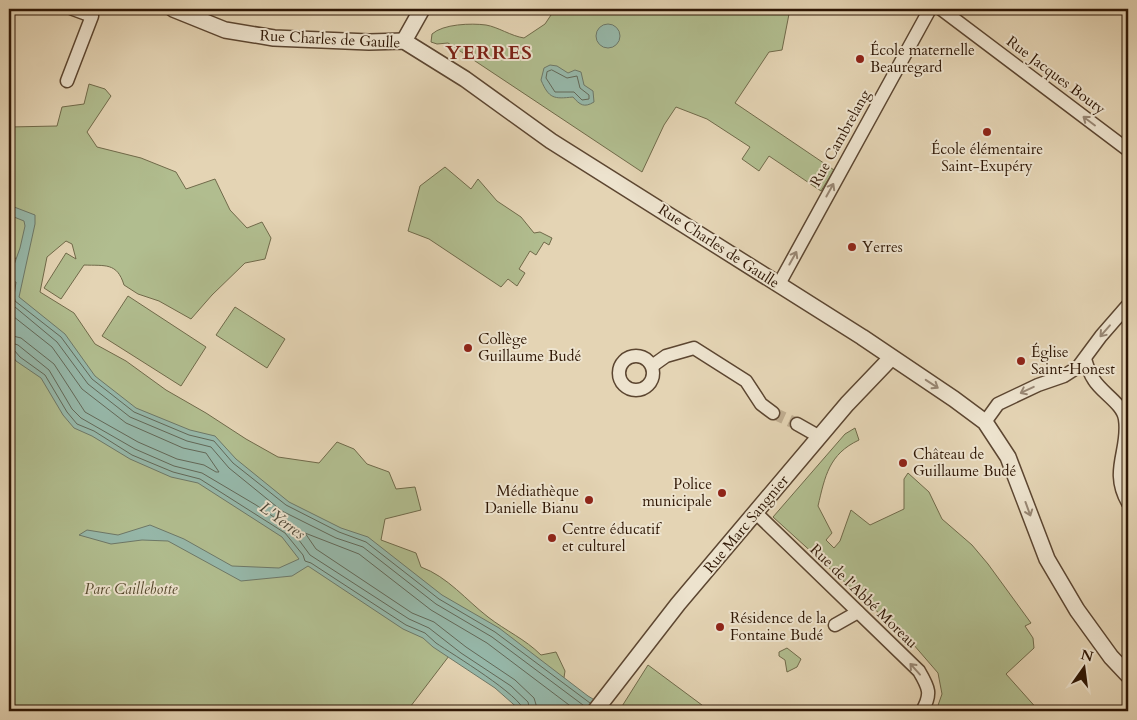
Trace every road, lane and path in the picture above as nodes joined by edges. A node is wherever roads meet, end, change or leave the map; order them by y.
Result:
1 (72, 9) edge
2 (173, 9) edge
3 (422, 9) edge
4 (930, 9) edge
5 (941, 9) edge
6 (404, 41) junction
7 (67, 81) dead end
8 (1128, 150) edge
9 (779, 284) junction
10 (1128, 305) edge
11 (891, 358) junction
12 (1084, 359) junction
13 (652, 366) dead end
14 (773, 413) tunnel mouth
15 (985, 422) junction
16 (797, 424) tunnel mouth
17 (820, 437) junction
18 (1128, 503) edge
19 (755, 512) junction
20 (858, 612) junction
21 (834, 625) dead end
22 (1128, 675) edge
23 (594, 711) edge
24 (922, 711) edge

1 - 7 street
2 - 6 street, Rue Charles de Gaulle
3 - 6 street
9 -> 4 street, Rue Cambrelang
8 -> 5 street, Rue Jacques Bouty
6 - 9 street, Rue Charles de Gaulle
9 - 11 street, Rue Charles de Gaulle
10 -> 12 street
11 -> 15 street, Rue Charles de Gaulle
11 - 17 street, Rue Marc Sangnier
12 -> 15 street
12 - 18 street
13 - 14 street
15 -> 22 street, Rue Charles de Gaulle
16 - 17 street
17 - 19 street, Rue Marc Sangnier
19 - 20 street, Rue de l'Abbé Moreau
19 - 23 street, Rue Marc Sangnier
20 - 21 street
24 -> 20 street, Rue de l'Abbé Moreau

